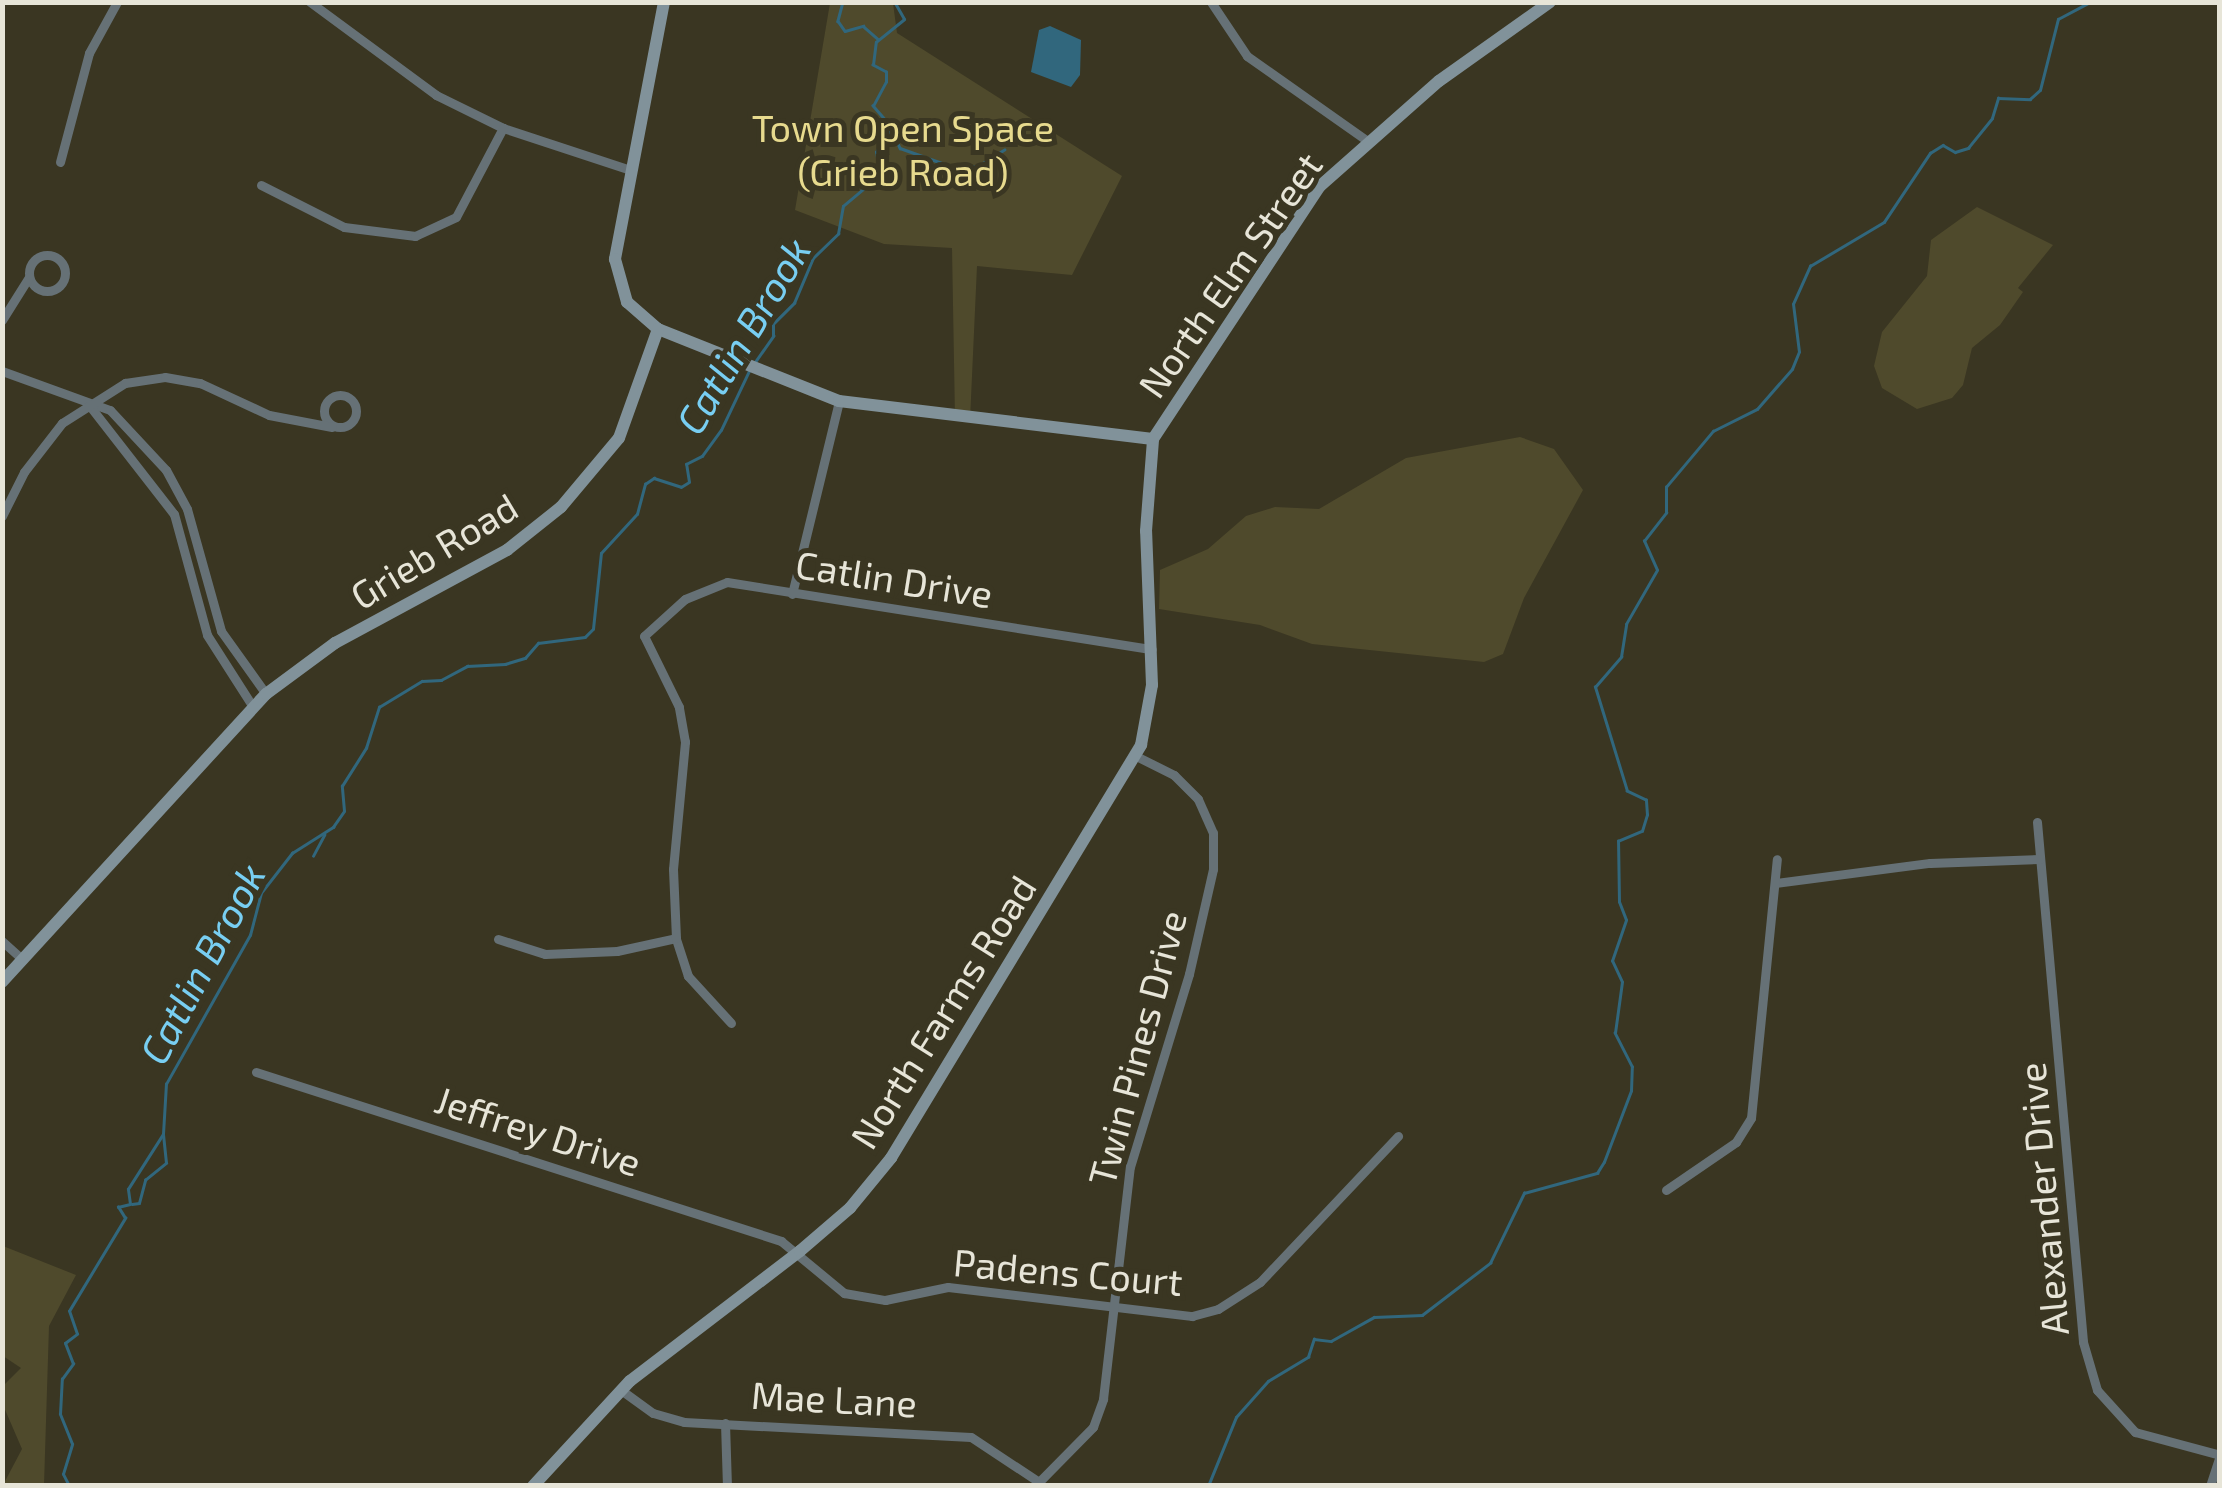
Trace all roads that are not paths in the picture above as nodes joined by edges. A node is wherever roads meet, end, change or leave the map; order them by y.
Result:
1 (117, 2) edge
2 (310, 2) edge
3 (664, 2) edge
4 (1211, 2) edge
5 (1550, 2) edge
6 (502, 128) junction
7 (1366, 140) junction
8 (60, 162) dead end
9 (630, 170) junction
10 (261, 185) dead end
11 (29, 276) junction
12 (2, 320) edge
13 (658, 329) junction
14 (2, 372) edge
15 (840, 401) junction
16 (87, 403) junction
17 (332, 426) dead end
18 (1153, 439) junction
19 (2, 516) edge
20 (792, 594) junction
21 (1152, 649) junction
22 (266, 694) junction
23 (253, 708) junction
24 (1136, 756) junction
25 (2037, 822) dead end
26 (1777, 859) dead end
27 (2040, 859) junction
28 (1775, 883) junction
29 (676, 938) junction
30 (498, 939) dead end
31 (2, 941) edge
32 (22, 960) junction
33 (2, 982) edge
34 (731, 1023) dead end
35 (256, 1072) dead end
36 (1398, 1136) dead end
37 (1666, 1190) dead end
38 (800, 1252) junction
39 (1114, 1305) junction
40 (621, 1390) junction
41 (725, 1423) junction
42 (2220, 1456) edge
43 (1037, 1484) edge
44 (533, 1486) edge
45 (727, 1486) edge
46 (2210, 1486) edge

1 - 8 street
2 - 6 street
3 - 9 main road
4 - 7 street
5 - 7 main road, North Elm Street
6 - 9 street
6 - 10 street
7 - 18 main road, North Elm Street
9 - 13 main road
11 - 11 street
11 - 12 street
13 - 15 main road
13 - 22 main road, Grieb Road
14 - 16 street
15 - 18 main road
15 - 20 street
16 - 17 street
16 - 19 street
16 - 22 street
16 - 23 street
18 - 21 main road, North Farms Road
20 - 21 street, Catlin Drive
20 - 29 street, Catlin Drive
21 - 24 main road, North Farms Road
22 - 23 main road, Grieb Road
23 - 32 main road, Grieb Road
24 - 38 main road, North Farms Road
24 - 39 street, Twin Pines Drive
25 - 27 street, Alexander Drive
26 - 28 street
27 - 28 street
27 - 42 street, Alexander Drive
28 - 37 street
29 - 30 street
29 - 34 street
31 - 32 street
32 - 33 main road, Grieb Road
35 - 38 street, Jeffrey Drive
36 - 39 street, Padens Court
38 - 39 street, Padens Court
38 - 40 main road, North Farms Road
39 - 43 street, Twin Pines Drive
40 - 41 street, Mae Lane
40 - 44 main road, North Farms Road
41 - 43 street, Mae Lane
41 - 45 street
42 - 46 street

